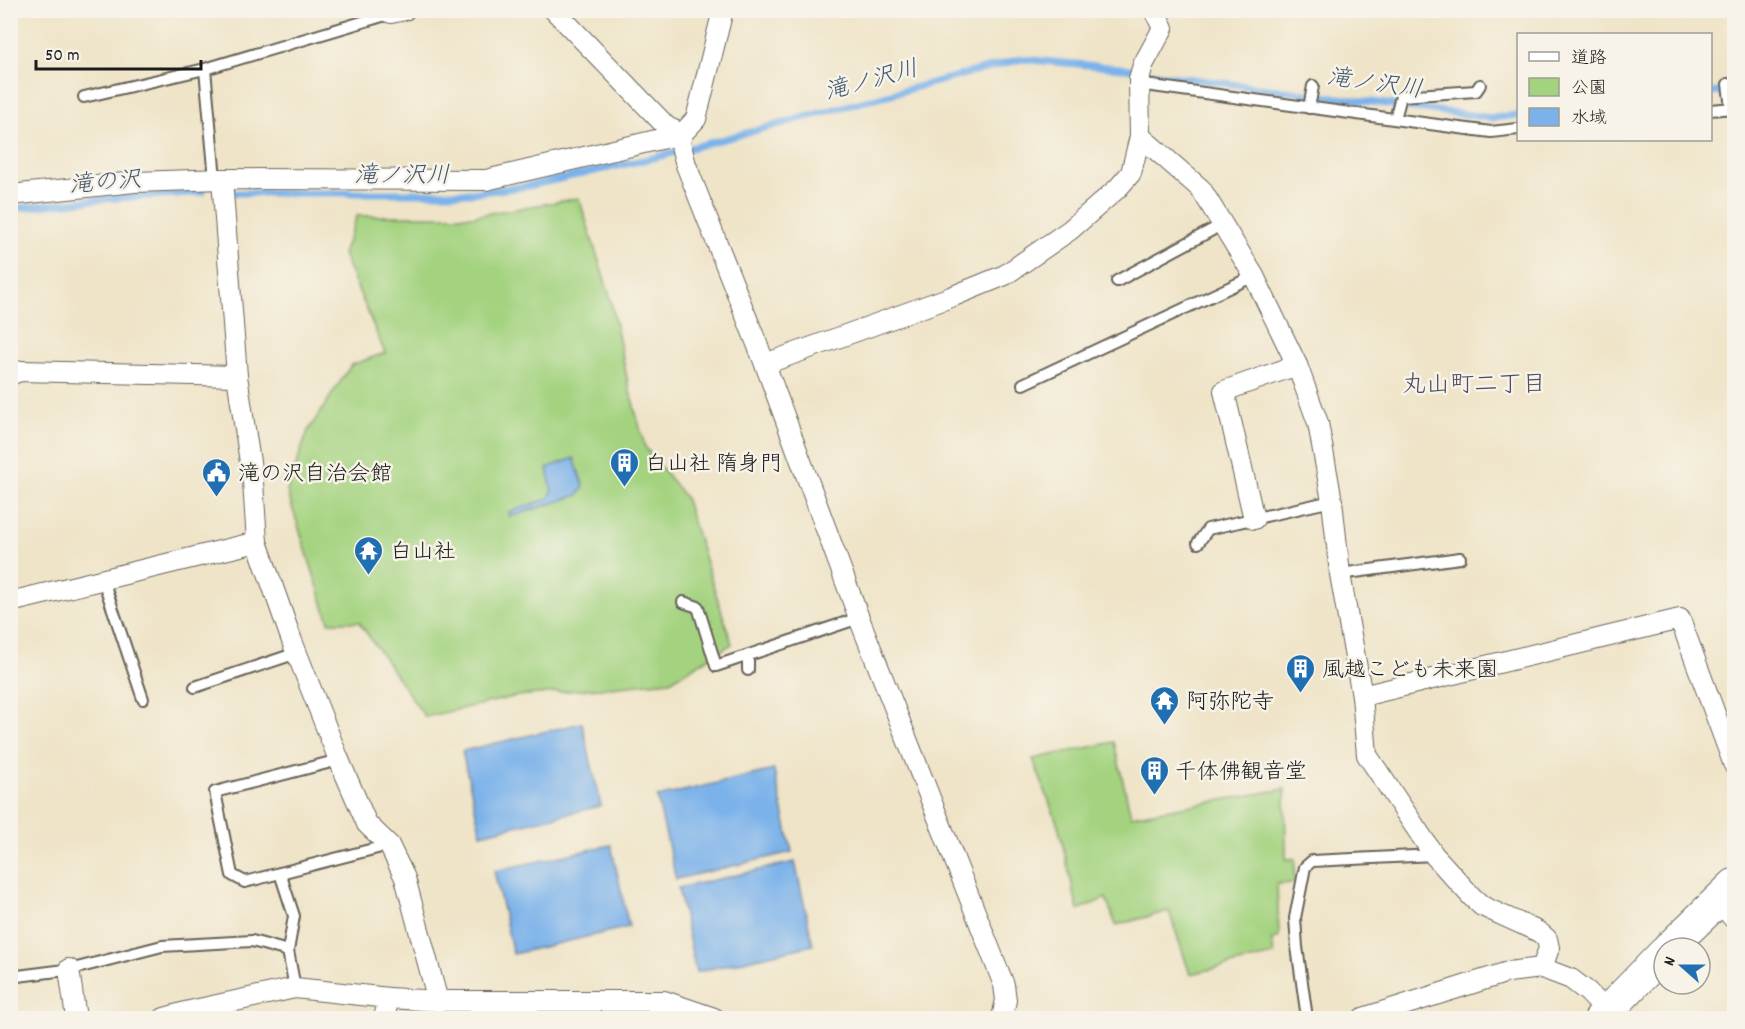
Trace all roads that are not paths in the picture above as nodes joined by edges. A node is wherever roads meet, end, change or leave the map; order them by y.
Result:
1 (554, 10) edge
2 (723, 10) edge
3 (1154, 10) edge
4 (393, 11) edge
5 (205, 69) junction
6 (1140, 76) junction
7 (1728, 84) dead end
8 (1480, 85) dead end
9 (1313, 86) dead end
10 (84, 97) dead end
11 (1732, 105) edge
12 (1310, 106) junction
13 (1712, 110) edge
14 (1396, 117) junction
15 (1517, 129) edge
16 (1140, 136) junction
17 (681, 138) junction
18 (218, 179) junction
19 (10, 195) edge
20 (1222, 223) junction
21 (1254, 276) junction
22 (1117, 281) dead end
23 (765, 364) junction
24 (1298, 365) junction
25 (14, 372) edge
26 (237, 376) junction
27 (1023, 384) dead end
28 (1332, 501) junction
29 (1254, 519) junction
30 (257, 542) junction
31 (1198, 543) dead end
32 (1460, 558) dead end
33 (1340, 574) junction
34 (103, 580) junction
35 (10, 602) edge
36 (683, 602) dead end
37 (859, 618) junction
38 (297, 652) junction
39 (748, 657) junction
40 (748, 670) dead end
41 (195, 687) dead end
42 (1362, 696) junction
43 (143, 699) dead end
44 (339, 760) junction
45 (1734, 765) edge
46 (389, 844) junction
47 (1434, 855) junction
48 (280, 873) junction
49 (1729, 902) edge
50 (1685, 936) edge
51 (288, 951) junction
52 (1652, 966) edge
53 (1542, 968) junction
54 (69, 969) junction
55 (10, 977) edge
56 (295, 988) junction
57 (389, 998) junction
58 (438, 1001) junction
59 (1604, 1016) edge
60 (76, 1018) edge
61 (164, 1018) edge
62 (384, 1018) edge
63 (714, 1018) edge
64 (1002, 1018) edge
65 (1306, 1018) edge
66 (1363, 1018) edge

1 - 17 street
2 - 17 street
3 - 6 street
4 - 5 lane
5 - 10 lane
5 - 18 lane
6 - 12 lane
6 - 16 street
7 - 11 lane
8 - 14 lane
9 - 12 lane
11 - 13 lane
12 - 14 lane
14 - 15 lane
16 - 20 street
16 - 23 street
17 - 18 street
17 - 23 street
18 - 19 street
18 - 26 street
20 - 21 street
20 - 22 lane
21 - 24 street
21 - 27 lane
23 - 37 street
24 - 28 street
24 - 29 street
25 - 26 street
26 - 30 street
28 - 29 lane
28 - 33 street
29 - 31 lane
30 - 34 street
30 - 38 street
32 - 33 lane
33 - 42 street
34 - 35 street
34 - 43 lane
36 - 39 lane
37 - 39 lane
37 - 64 street
38 - 41 lane
38 - 44 street
39 - 40 lane
42 - 45 street
42 - 47 street
44 - 46 street
44 - 48 lane
46 - 48 lane
46 - 58 street
47 - 53 street
47 - 65 lane
48 - 51 lane
49 - 50 main road
51 - 54 lane
51 - 56 lane
52 - 59 main road
53 - 59 street
53 - 66 street
54 - 55 lane
54 - 60 street
56 - 57 street
56 - 61 street
57 - 58 street
57 - 62 street
58 - 63 street

